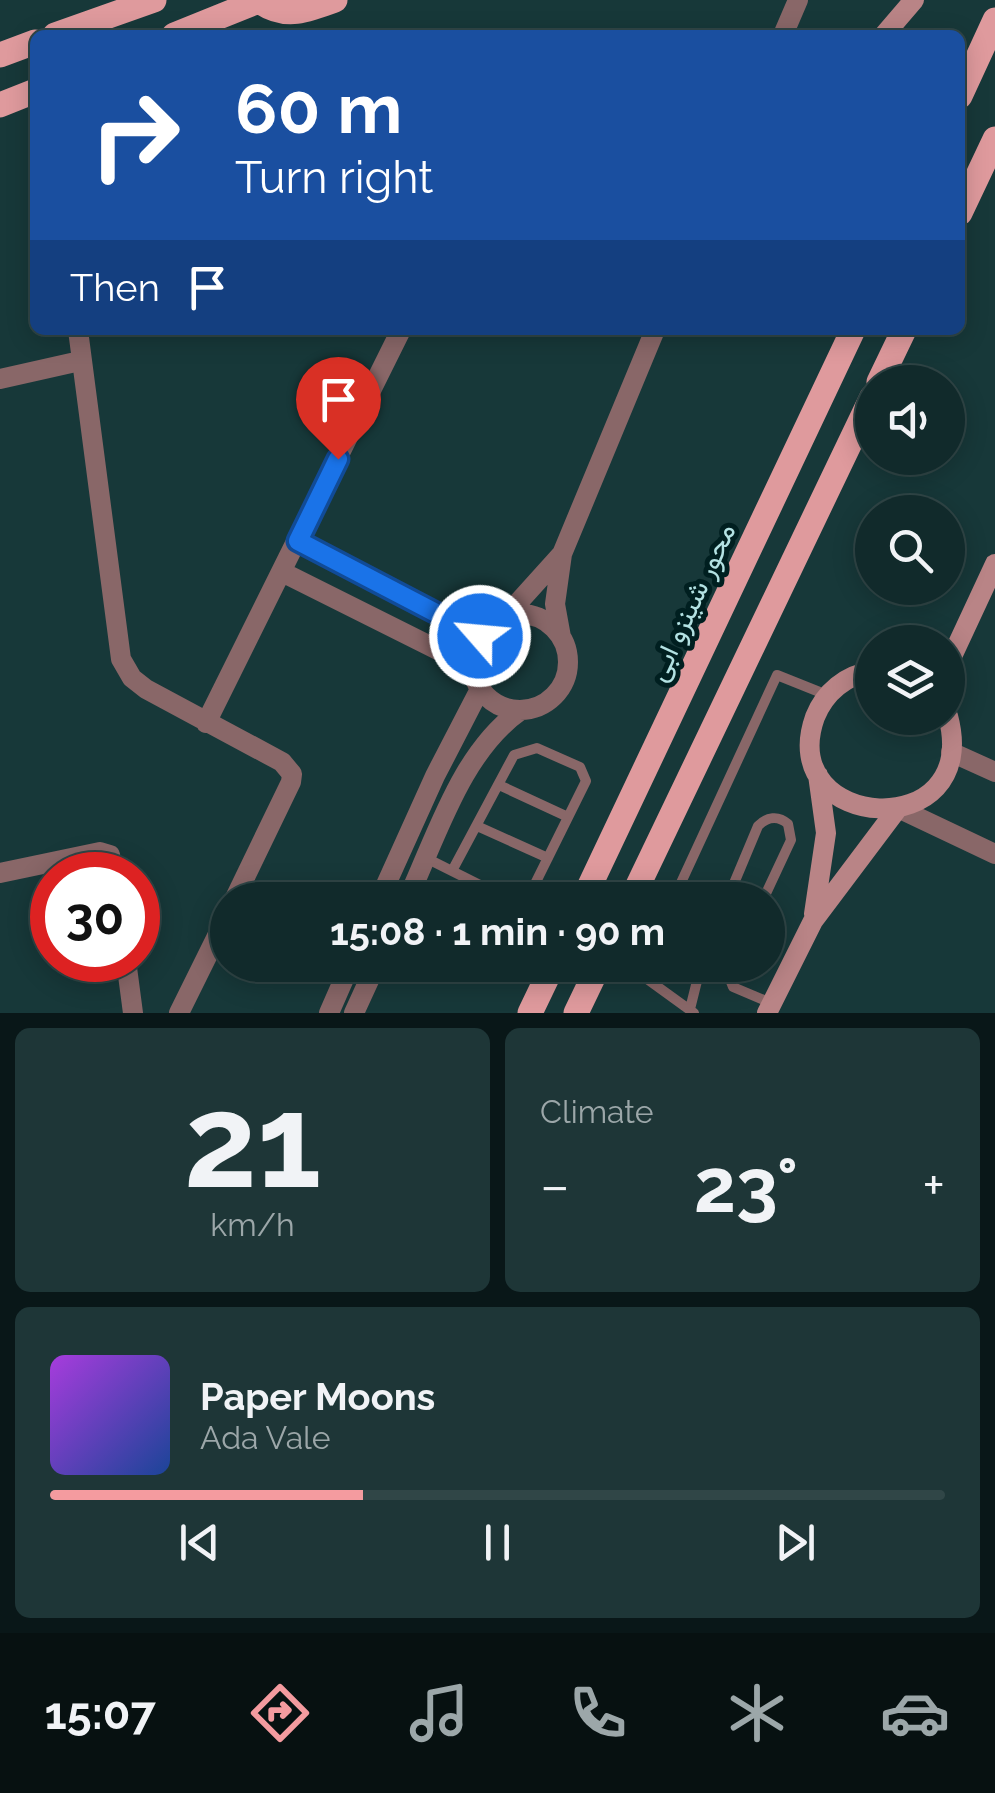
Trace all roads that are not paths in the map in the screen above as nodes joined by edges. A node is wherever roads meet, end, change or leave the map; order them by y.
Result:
1 (154, 0) edge
2 (260, 0) edge
3 (335, 0) edge
4 (914, 0) edge
5 (795, 1) edge
6 (995, 20) edge
7 (70, 30) edge
8 (186, 30) edge
9 (786, 30) edge
10 (888, 30) edge
11 (30, 44) edge
12 (0, 55) edge
13 (965, 85) edge
14 (30, 93) edge
15 (0, 105) edge
16 (995, 139) edge
17 (965, 202) edge
18 (78, 335) edge
19 (399, 335) edge
20 (653, 335) edge
21 (851, 335) edge
22 (902, 335) edge
23 (80, 361) junction
24 (887, 365) edge
25 (0, 378) edge
26 (855, 432) edge
27 (298, 541) junction
28 (562, 554) junction
29 (995, 564) edge
30 (282, 572) junction
31 (504, 617) junction
32 (965, 629) edge
33 (480, 636) junction
34 (562, 637) junction
35 (472, 666) junction
36 (855, 676) edge
37 (480, 689) junction
38 (827, 695) junction
39 (521, 710) junction
40 (206, 723) junction
41 (950, 735) edge
42 (951, 752) junction
43 (816, 766) junction
44 (995, 772) edge
45 (499, 784) junction
46 (898, 808) junction
47 (568, 817) junction
48 (477, 826) junction
49 (995, 854) edge
50 (426, 858) junction
51 (548, 858) junction
52 (30, 867) edge
53 (452, 871) junction
54 (0, 873) edge
55 (242, 882) edge
56 (387, 882) edge
57 (415, 882) edge
58 (474, 882) edge
59 (536, 882) edge
60 (592, 882) edge
61 (640, 882) edge
62 (681, 882) edge
63 (735, 882) edge
64 (772, 882) edge
65 (812, 921) junction
66 (210, 950) edge
67 (129, 982) edge
68 (343, 982) edge
69 (368, 982) edge
70 (544, 982) edge
71 (592, 982) edge
72 (654, 982) edge
73 (697, 982) edge
74 (731, 982) edge
75 (769, 1008) edge
76 (692, 1011) edge
77 (133, 1013) edge
78 (179, 1013) edge
79 (329, 1013) edge
80 (354, 1013) edge
81 (530, 1013) edge
82 (576, 1013) edge

1 - 7 main road
2 - 3 main road
2 - 8 main road
4 - 10 street
5 - 9 street
6 - 13 main road
11 - 12 main road
14 - 15 main road
16 - 17 main road
18 - 23 street
19 - 27 street
20 - 28 street
21 - 60 main road, محور شينزو ابى
22 - 24 main road
23 - 25 street
23 - 40 street
26 - 61 main road
27 - 30 street
27 - 33 street
28 - 31 street
28 - 34 street
29 - 32 street
30 - 35 street
30 - 40 street
31 - 33 street
31 - 34 street
33 - 35 street
34 - 39 street
35 - 37 street
36 - 38 street
37 - 39 street
37 - 56 street
38 - 43 street
38 - 62 lane
39 - 50 street
40 - 55 street
41 - 42 street
42 - 44 street
42 - 46 street
43 - 46 street
43 - 65 street
45 - 47 lane
45 - 47 lane
45 - 48 lane
46 - 49 street
46 - 65 street
47 - 51 lane
48 - 51 lane
48 - 53 lane
50 - 53 lane
50 - 57 street
51 - 59 lane
52 - 54 street
53 - 58 lane
63 - 64 lane
65 - 75 street
66 - 78 street
67 - 77 street
68 - 79 street
69 - 80 street
70 - 81 main road
71 - 82 main road
72 - 76 lane
73 - 76 lane
74 - 75 lane

